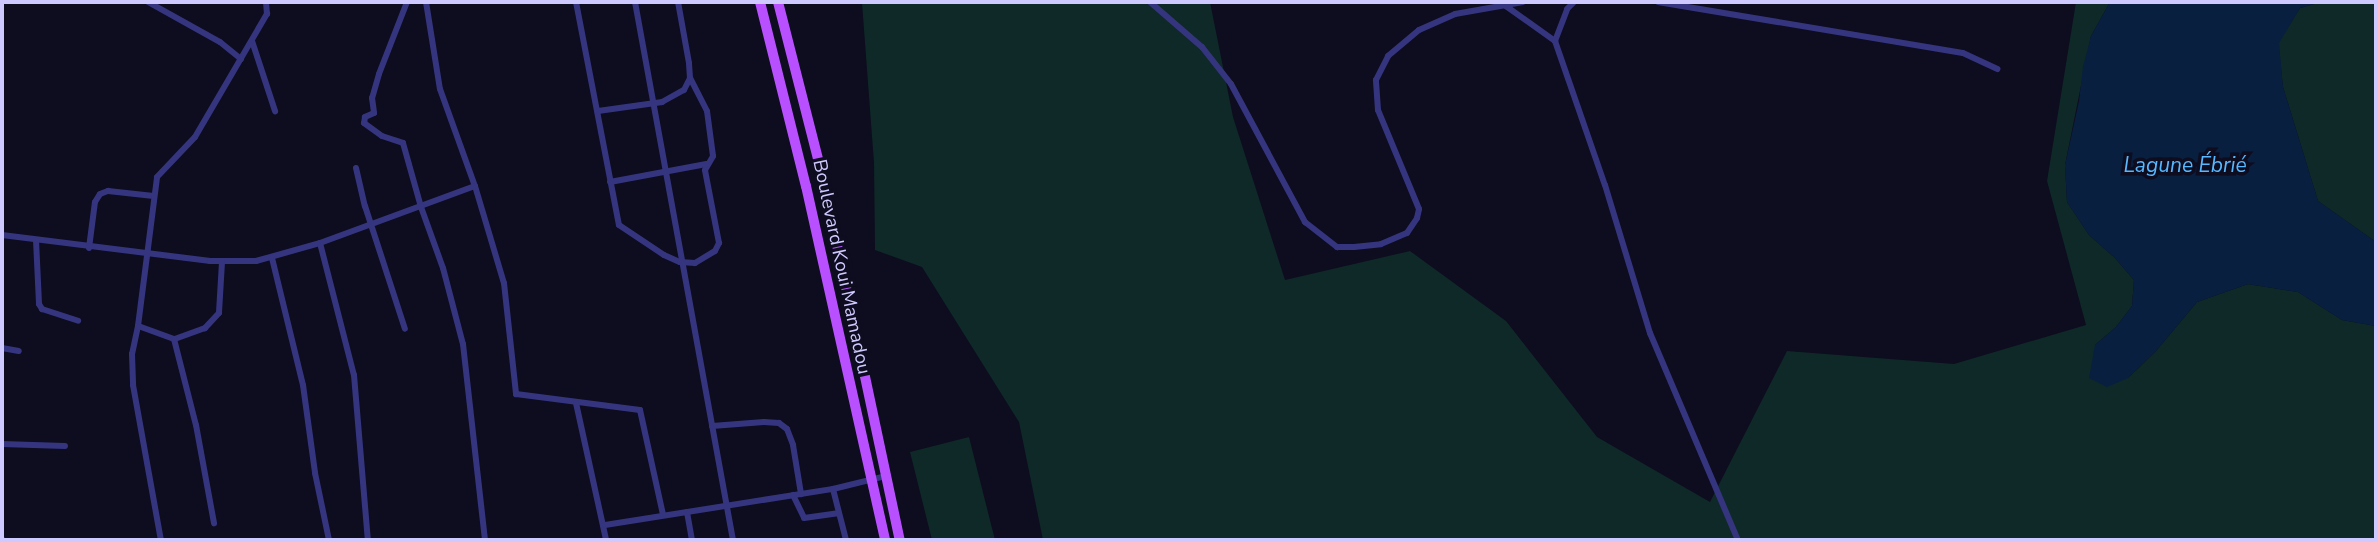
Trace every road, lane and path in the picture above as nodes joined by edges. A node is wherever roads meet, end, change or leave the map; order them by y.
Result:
1 (148, 2) edge
2 (266, 2) edge
3 (407, 2) edge
4 (426, 2) edge
5 (576, 2) edge
6 (635, 2) edge
7 (678, 2) edge
8 (760, 2) edge
9 (778, 2) edge
10 (1150, 2) edge
11 (1523, 2) edge
12 (1574, 2) edge
13 (1658, 2) edge
14 (1503, 4) junction
15 (252, 41) junction
16 (1555, 41) junction
17 (241, 60) junction
18 (1998, 69) dead end
19 (690, 78) junction
20 (652, 101) junction
21 (275, 111) dead end
22 (598, 111) junction
23 (706, 164) junction
24 (356, 168) dead end
25 (665, 173) junction
26 (610, 182) junction
27 (475, 186) junction
28 (154, 196) junction
29 (421, 207) junction
30 (371, 224) junction
31 (2, 235) edge
32 (36, 240) junction
33 (320, 243) junction
34 (89, 248) junction
35 (149, 254) junction
36 (272, 258) junction
37 (222, 262) junction
38 (680, 262) junction
39 (78, 321) dead end
40 (138, 326) junction
41 (405, 329) dead end
42 (174, 339) junction
43 (2, 348) edge
44 (19, 351) dead end
45 (576, 402) junction
46 (712, 426) junction
47 (2, 444) edge
48 (65, 446) dead end
49 (886, 476) junction
50 (870, 480) junction
51 (833, 489) junction
52 (797, 494) junction
53 (727, 506) junction
54 (687, 512) junction
55 (838, 513) junction
56 (663, 515) junction
57 (214, 523) dead end
58 (605, 524) junction
59 (161, 540) edge
60 (329, 540) edge
61 (368, 540) edge
62 (485, 540) edge
63 (606, 540) edge
64 (692, 540) edge
65 (733, 540) edge
66 (846, 540) edge
67 (885, 540) edge
68 (900, 540) edge
69 (1738, 540) edge

1 - 17 street
2 - 15 street
3 - 29 street
4 - 27 street
5 - 22 street
6 - 20 street
7 - 19 street
8 - 50 main road, Boulevard Koui Mamadou
9 - 49 main road, Boulevard Koui Mamadou
10 - 14 street
11 - 14 street
12 - 16 street
13 - 18 street
14 - 16 street
15 - 17 street
15 - 21 street
16 - 69 street
17 - 28 street
19 - 20 street
19 - 23 street
20 - 22 street
20 - 25 street
22 - 26 street
23 - 25 street
23 - 38 street
24 - 30 street
25 - 26 street
25 - 38 street
26 - 38 street
27 - 29 street
27 - 45 street
28 - 34 street
28 - 35 street
29 - 30 street
29 - 62 street
30 - 33 street
30 - 41 street
31 - 32 street
32 - 34 street
32 - 39 street
33 - 36 street
33 - 61 street
34 - 35 street
35 - 37 street
35 - 40 street
36 - 37 street
36 - 60 street
37 - 42 street
38 - 46 street
40 - 42 street
40 - 59 street
42 - 57 street
43 - 44 street
45 - 56 street
45 - 58 street
46 - 52 street
46 - 53 street
47 - 48 street
49 - 50 street
49 - 68 main road, Boulevard Koui Mamadou
50 - 51 street
50 - 67 main road, Boulevard Koui Mamadou
51 - 52 street
51 - 55 street
52 - 53 street
52 - 55 street
53 - 54 street
53 - 65 street
54 - 56 street
54 - 64 street
55 - 66 street
56 - 58 street
58 - 63 street

